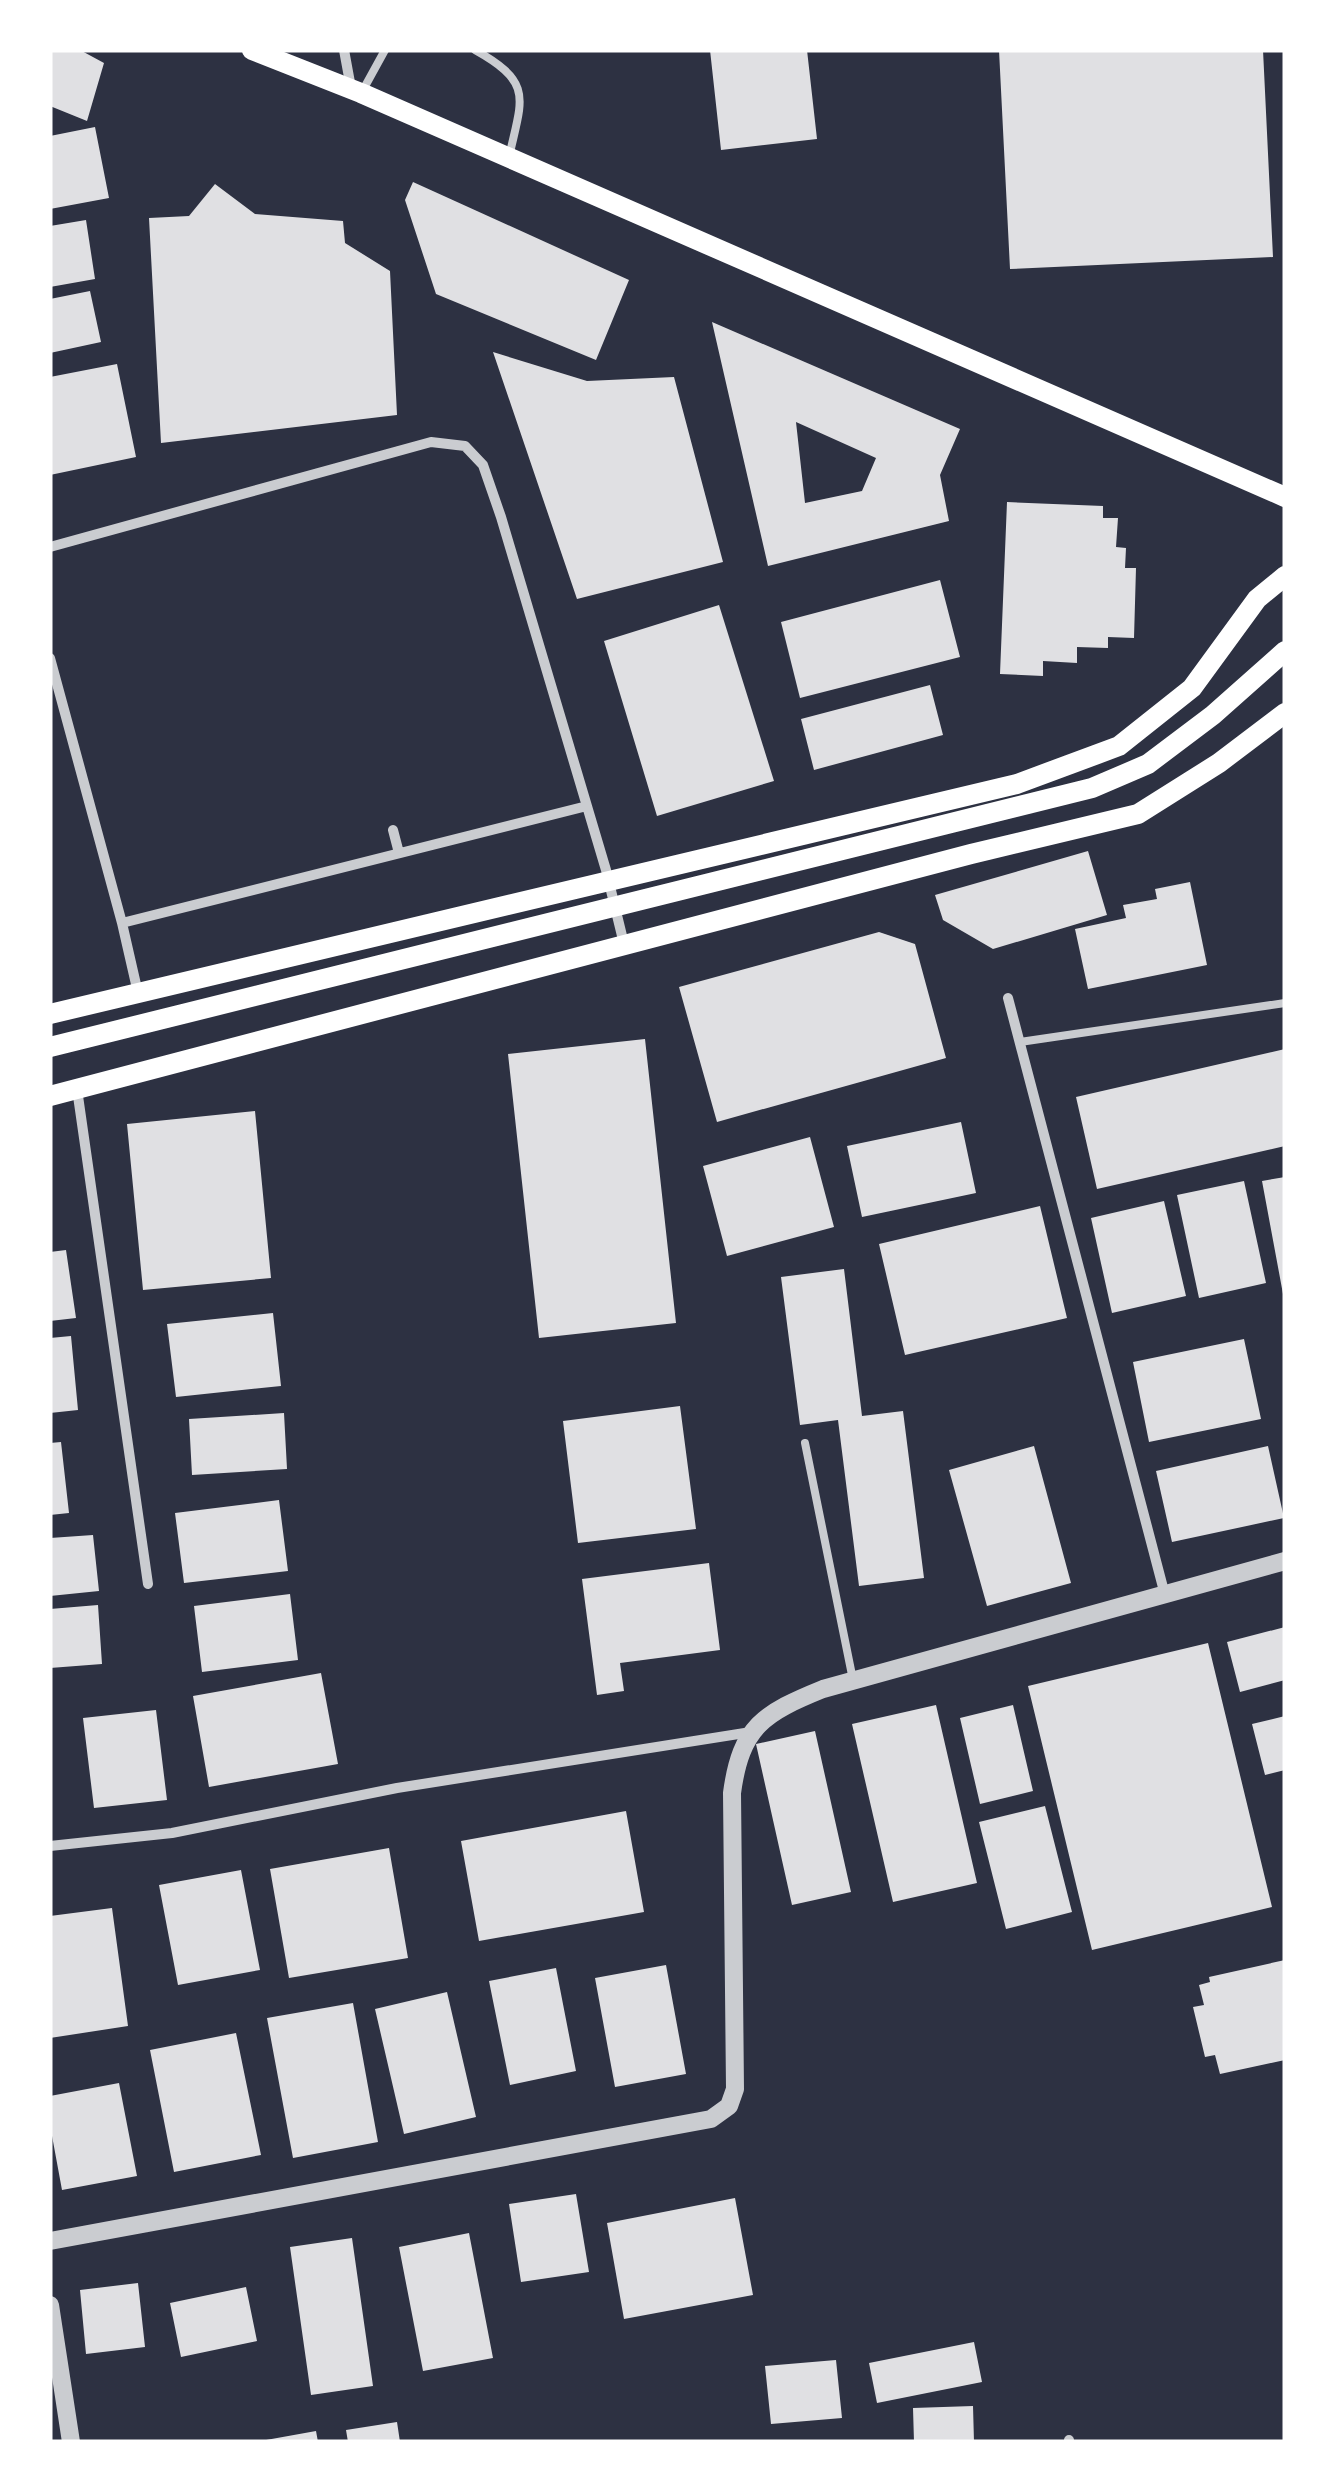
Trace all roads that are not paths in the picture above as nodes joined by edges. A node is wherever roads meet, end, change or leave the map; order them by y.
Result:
1 (252, 50) edge
2 (344, 50) edge
3 (385, 50) edge
4 (475, 50) edge
5 (356, 91) junction
6 (508, 158) junction
7 (1285, 497) edge
8 (50, 547) edge
9 (1285, 576) edge
10 (1285, 651) edge
11 (50, 658) edge
12 (1285, 714) edge
13 (587, 806) junction
14 (393, 830) dead end
15 (399, 853) junction
16 (609, 882) junction
17 (122, 923) junction
18 (624, 944) junction
19 (138, 994) junction
20 (1008, 998) dead end
21 (1285, 1003) edge
22 (50, 1014) edge
23 (1020, 1042) junction
24 (50, 1046) edge
25 (77, 1090) junction
26 (50, 1096) edge
27 (805, 1443) dead end
28 (1285, 1561) edge
29 (148, 1584) dead end
30 (1165, 1596) junction
31 (853, 1680) junction
32 (751, 1732) junction
33 (50, 1846) edge
34 (50, 2241) edge
35 (50, 2304) edge
36 (71, 2442) edge

1 - 5 main road
2 - 5 street
3 - 5 lane
4 - 6 lane
5 - 6 main road
6 - 7 main road
8 - 13 street
9 - 16 main road
10 - 24 main road
11 - 17 street
12 - 18 main road
13 - 15 street
13 - 16 street
14 - 15 street
15 - 17 street
16 - 18 street
16 - 19 main road
17 - 19 street
18 - 25 main road
19 - 22 main road
20 - 23 street
21 - 23 lane
23 - 30 street
25 - 26 main road
25 - 29 street
27 - 31 lane
28 - 30 street
30 - 31 street
31 - 32 street
32 - 33 street
32 - 34 street
35 - 36 street

